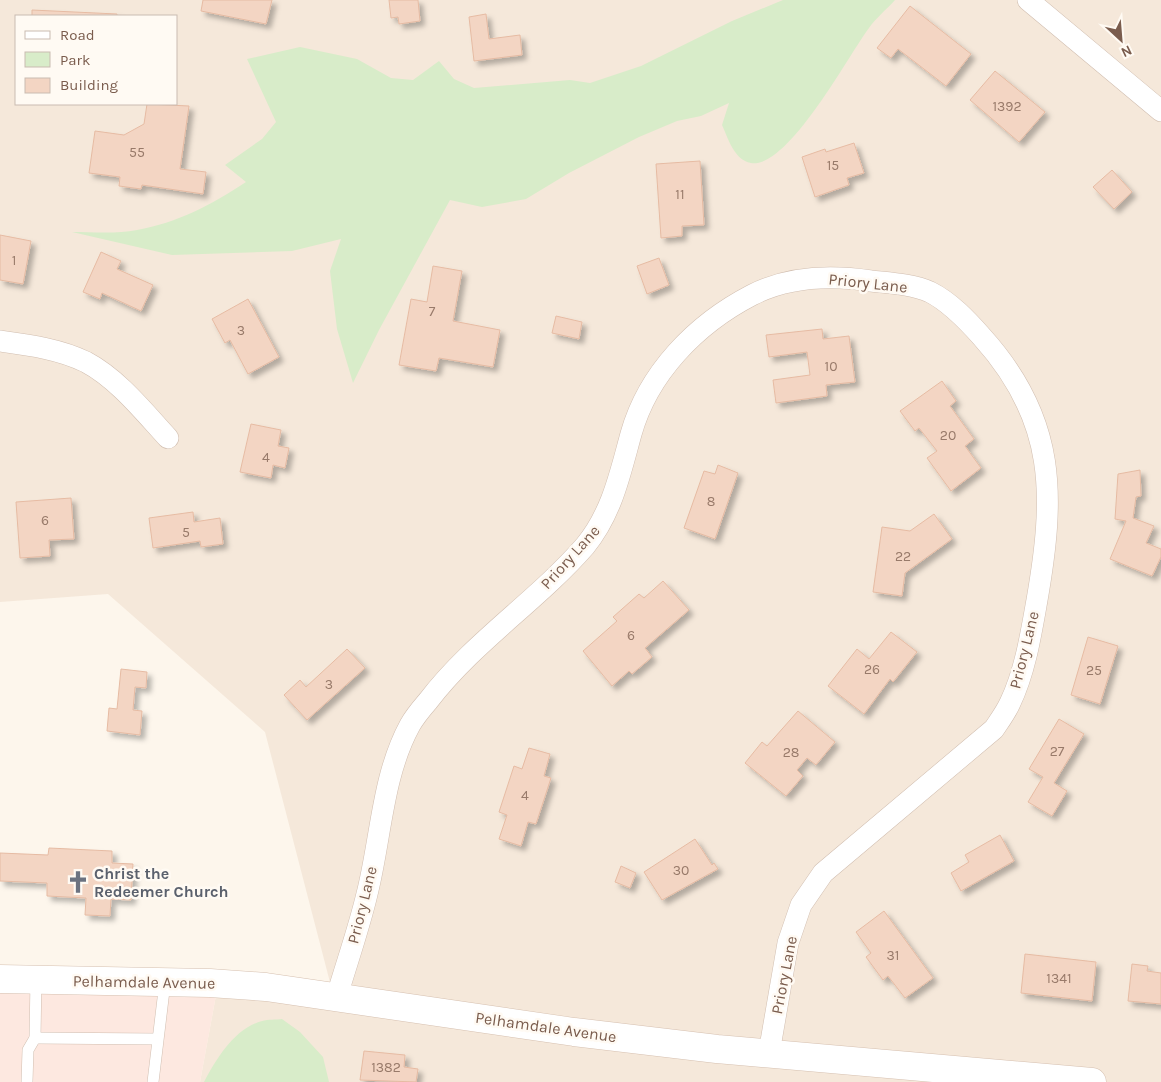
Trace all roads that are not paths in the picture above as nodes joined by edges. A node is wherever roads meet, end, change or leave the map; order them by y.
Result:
1 (1028, 0) edge
2 (1161, 111) edge
3 (0, 341) edge
4 (168, 438) dead end
5 (0, 978) edge
6 (36, 979) junction
7 (165, 982) junction
8 (337, 996) junction
9 (35, 1038) junction
10 (157, 1039) junction
11 (769, 1053) junction
12 (1032, 1079) edge
13 (27, 1082) edge
14 (153, 1082) edge
15 (1092, 1082) edge

1 - 2 street
3 - 4 street
5 - 6 street, Pelhamdale Avenue
6 - 7 street, Pelhamdale Avenue
6 - 9 lane
7 - 8 street, Pelhamdale Avenue
7 - 10 lane
8 - 11 street, Pelhamdale Avenue
8 - 11 street, Priory Lane
9 - 10 lane
9 - 13 lane
10 - 14 lane
11 - 12 street, Pelhamdale Avenue
12 - 15 street, Pelhamdale Avenue

